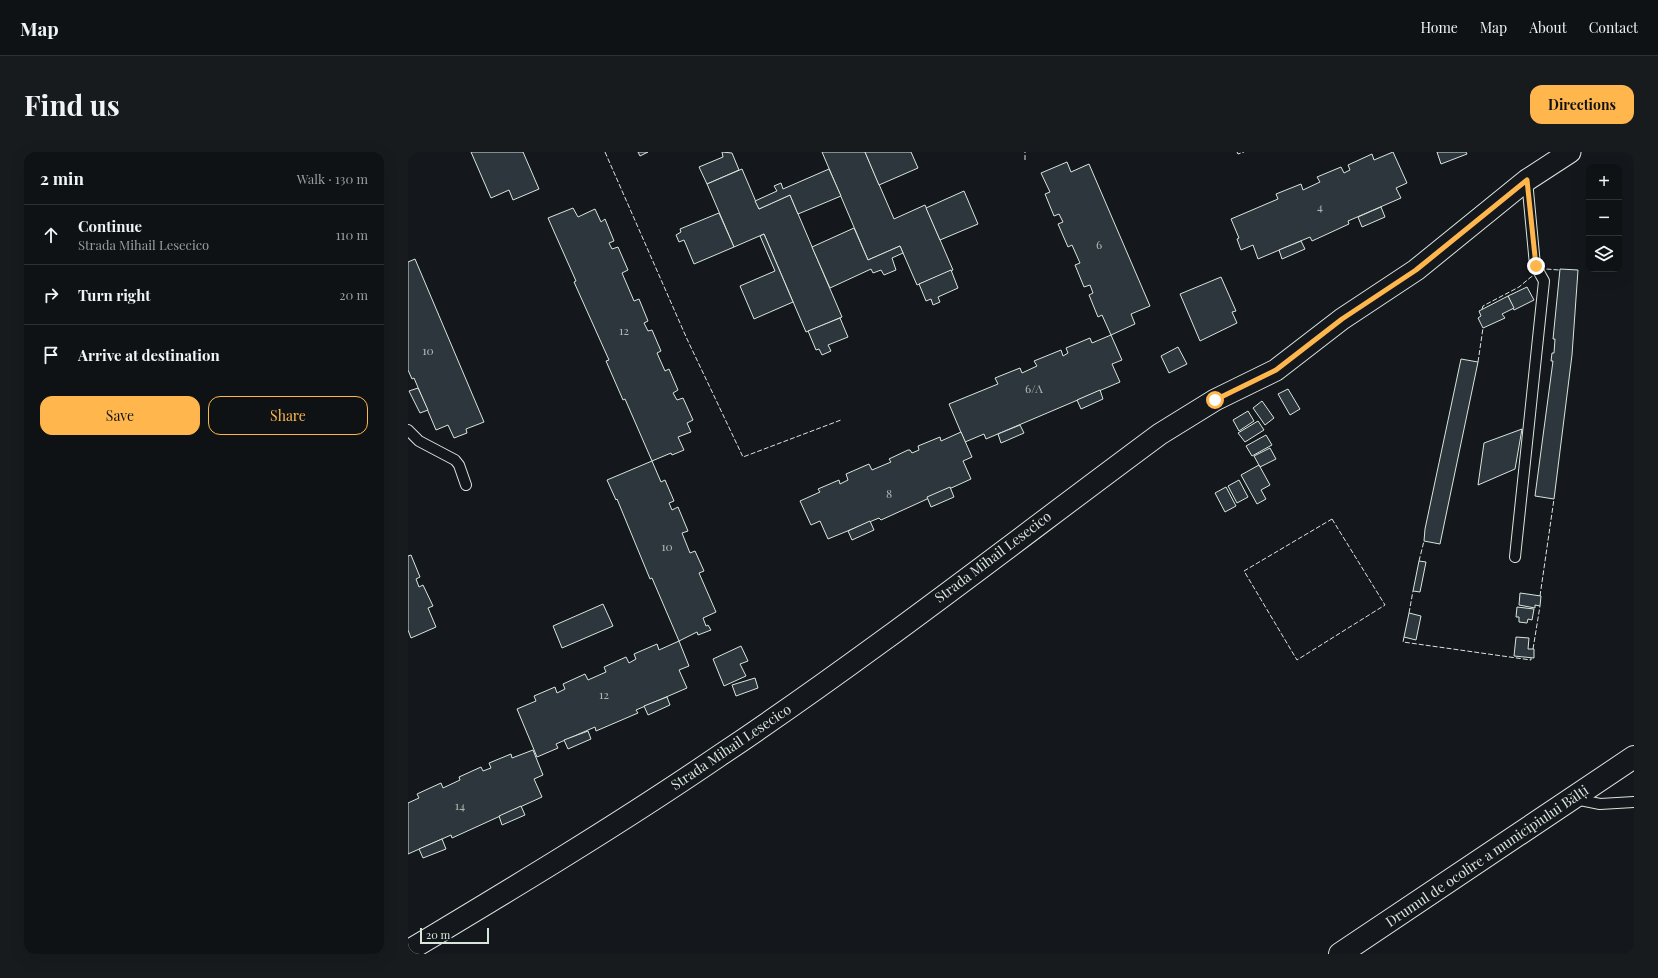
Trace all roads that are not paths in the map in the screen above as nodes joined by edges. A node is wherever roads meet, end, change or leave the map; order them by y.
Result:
1 (1570, 152) edge
2 (1527, 180) junction
3 (408, 430) edge
4 (466, 485) dead end
5 (1515, 557) dead end
6 (1634, 757) edge
7 (1573, 798) junction
8 (1634, 802) edge
9 (408, 952) edge
10 (1340, 954) edge

1 - 2 street, Strada Mihail Lesecico
2 - 5 lane
2 - 9 street, Strada Mihail Lesecico
3 - 4 lane
6 - 7 highway, Drumul de ocolire a municipiului Bălți
7 - 8 lane
7 - 10 highway, Drumul de ocolire a municipiului Bălți

